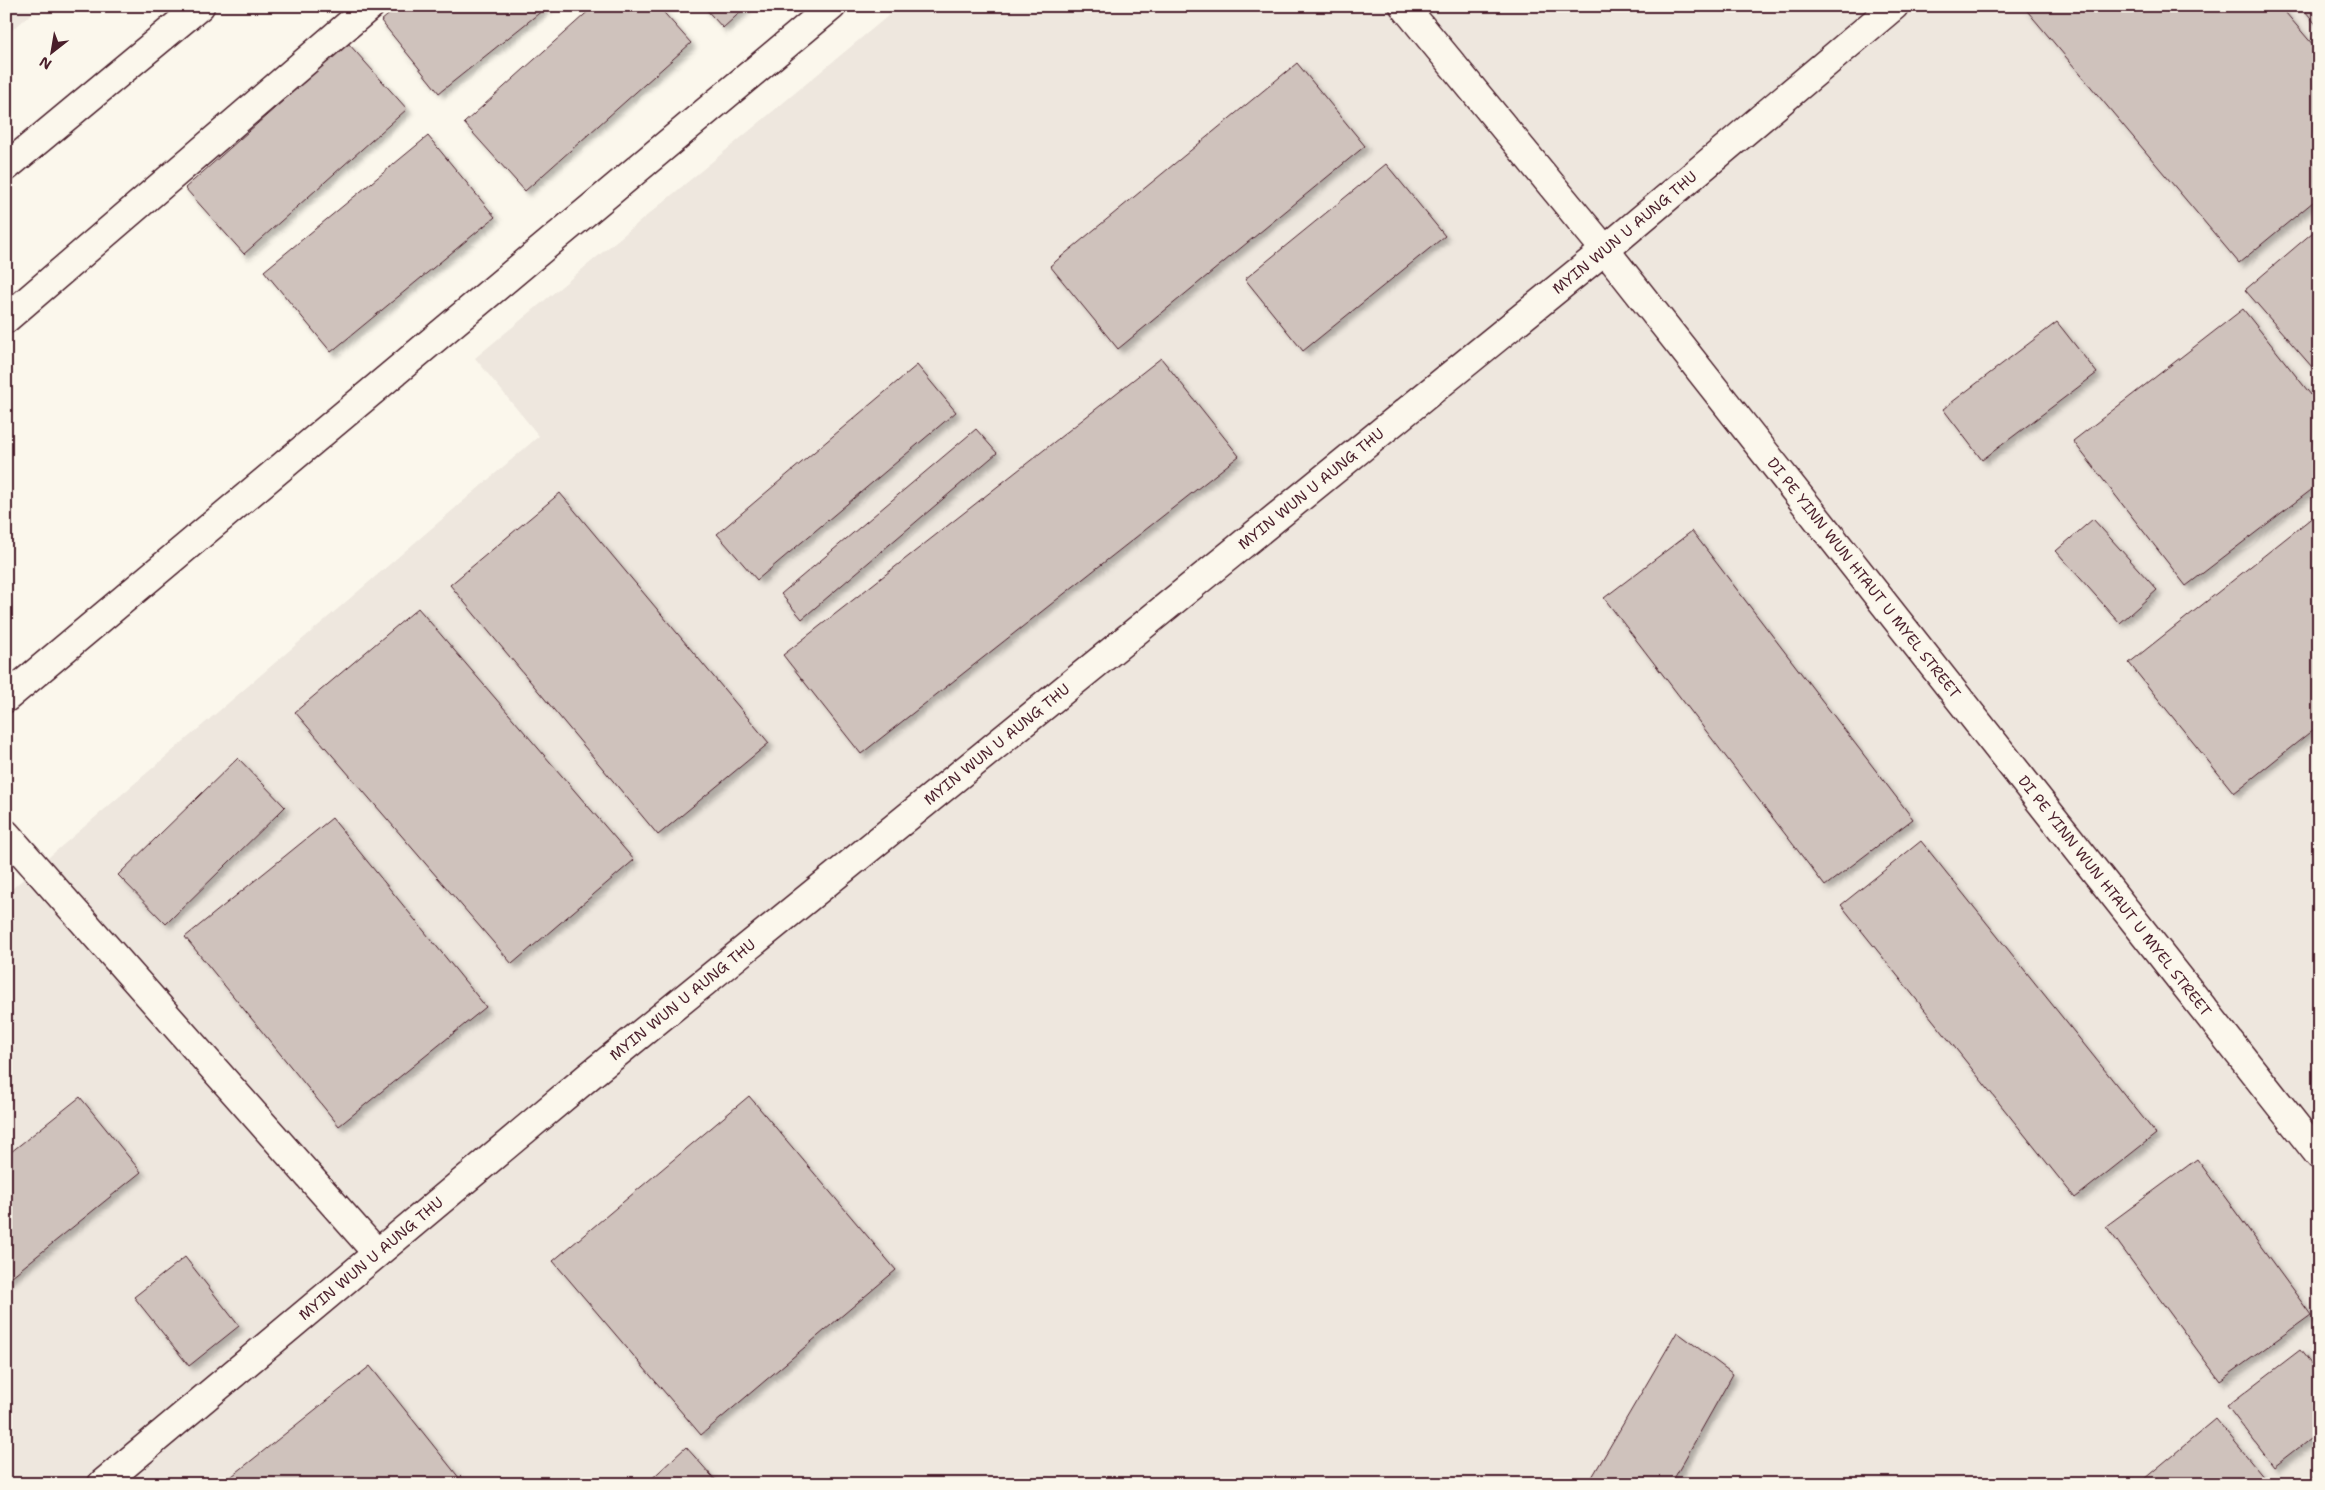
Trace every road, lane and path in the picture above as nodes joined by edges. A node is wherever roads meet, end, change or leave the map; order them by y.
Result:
1 (200, 6) edge
2 (370, 6) edge
3 (832, 6) edge
4 (1404, 6) edge
5 (1894, 6) edge
6 (6, 167) edge
7 (1605, 250) junction
8 (6, 319) edge
9 (6, 698) edge
10 (6, 834) edge
11 (2319, 1155) edge
12 (377, 1253) junction
13 (102, 1484) edge

1 - 6 street
2 - 8 street
3 - 9 street
4 - 7 street, DI PE YINN WUN HTAUT U MYEL STREET
5 - 7 street, MYIN WUN U AUNG THU
7 - 11 street, DI PE YINN WUN HTAUT U MYEL STREET
7 - 12 street, MYIN WUN U AUNG THU
10 - 12 street
12 - 13 street, MYIN WUN U AUNG THU

